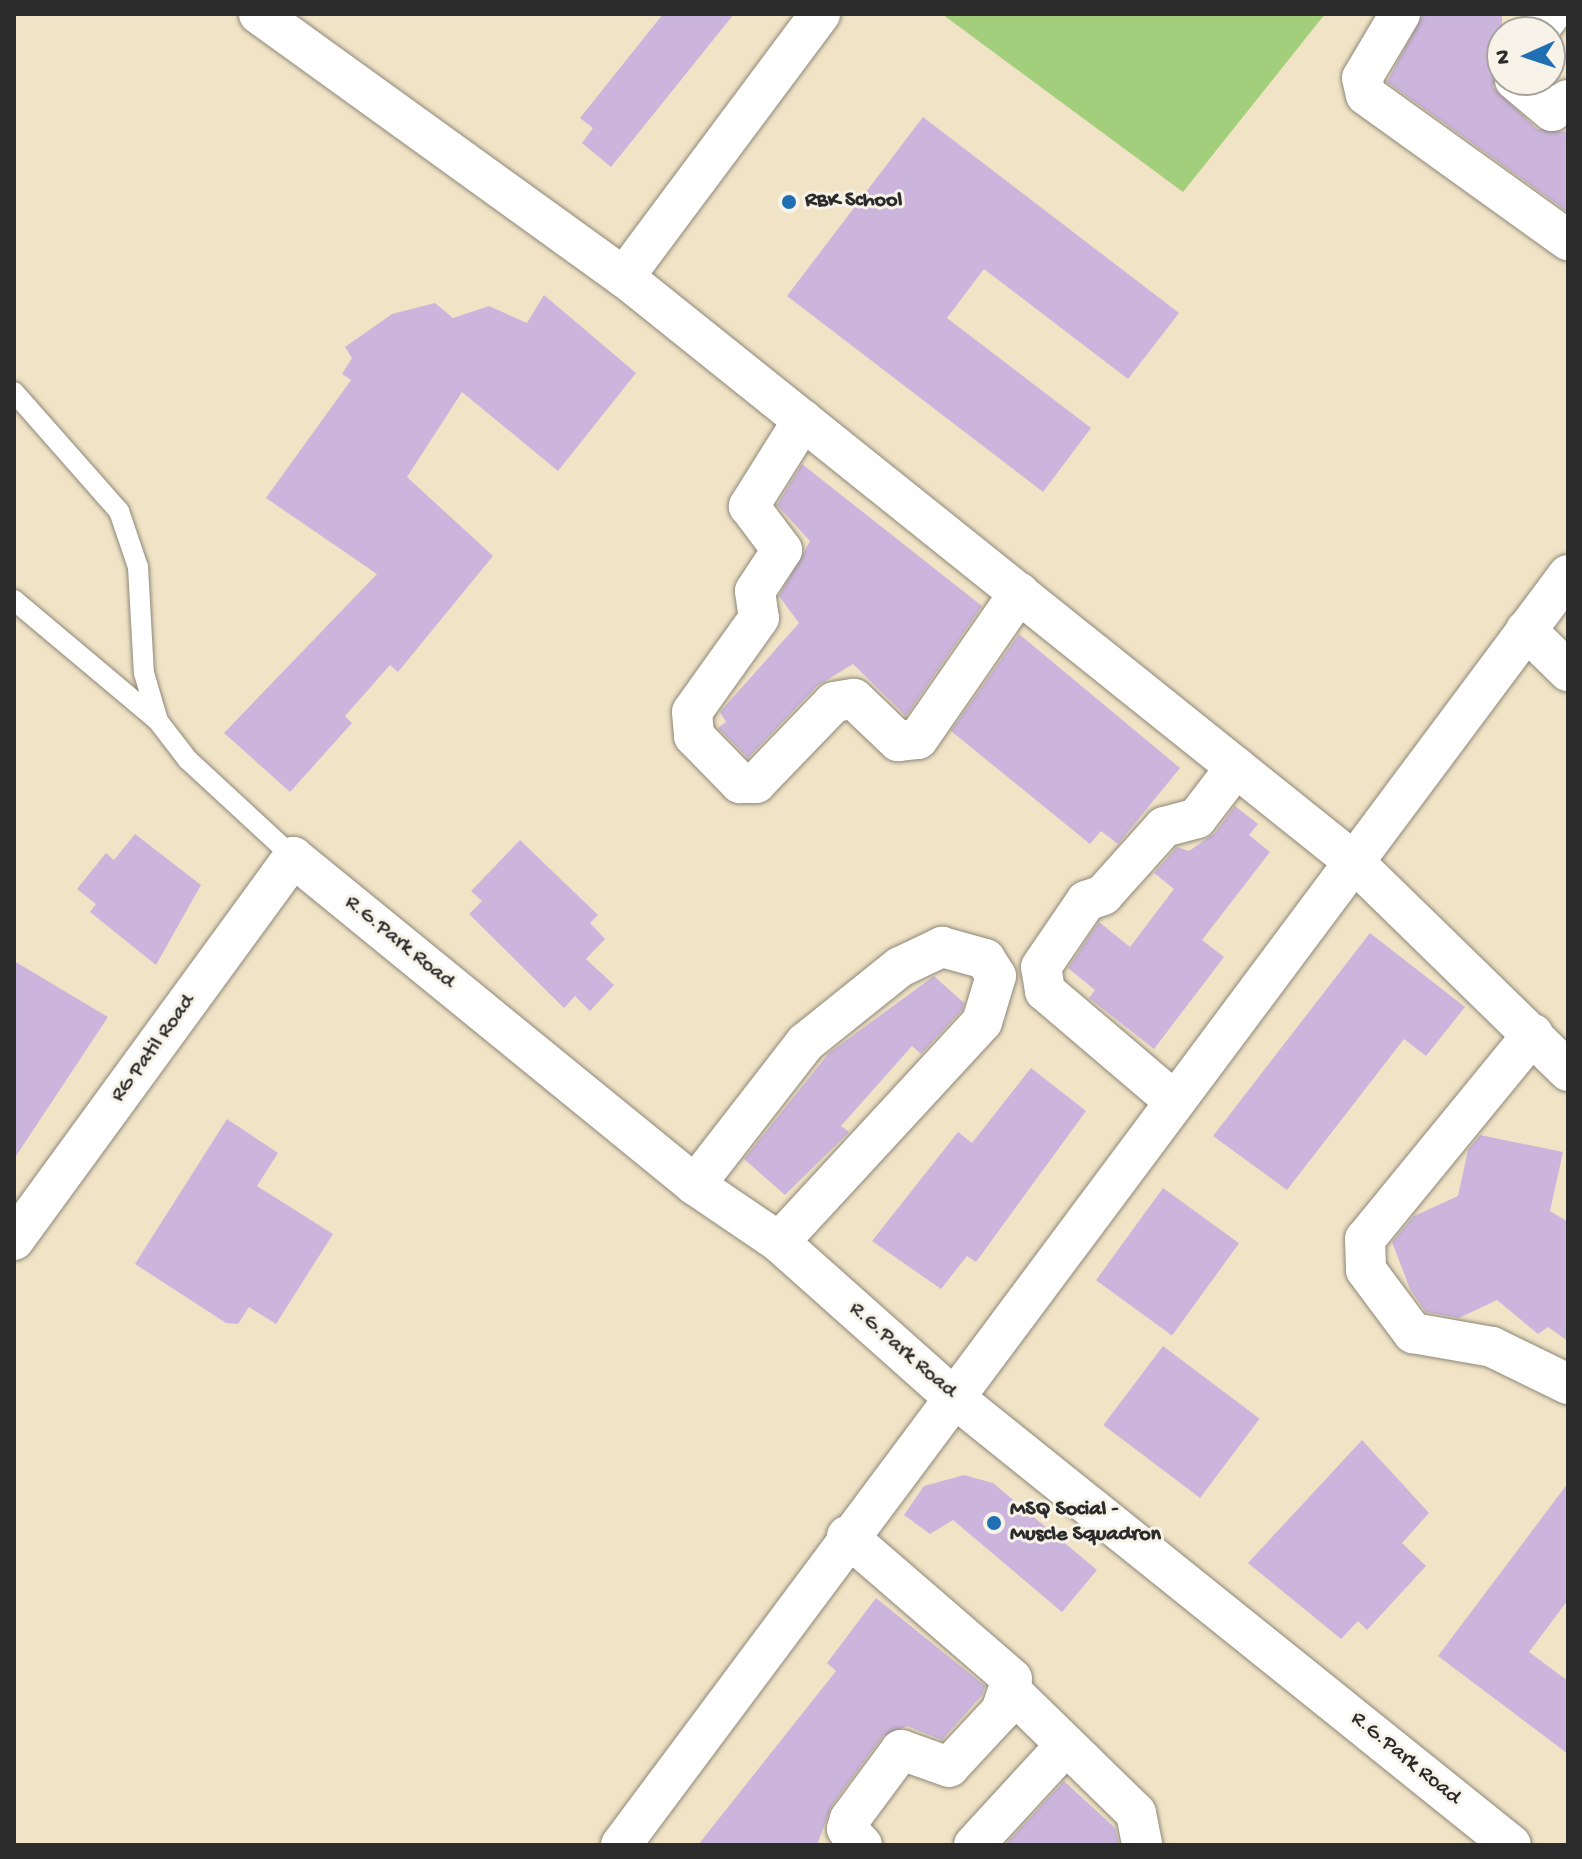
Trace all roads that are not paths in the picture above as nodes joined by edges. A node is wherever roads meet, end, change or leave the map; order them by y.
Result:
1 (259, 14) edge
2 (820, 14) edge
3 (1400, 14) edge
4 (1551, 14) edge
5 (1568, 26) edge
6 (1534, 96) edge
7 (1568, 100) edge
8 (1568, 240) edge
9 (624, 277) junction
10 (14, 392) edge
11 (803, 420) junction
12 (1568, 575) edge
13 (1019, 593) junction
14 (14, 600) edge
15 (1526, 630) junction
16 (1568, 671) edge
17 (158, 721) junction
18 (1236, 767) junction
19 (293, 857) junction
20 (1353, 861) junction
21 (1533, 1034) junction
22 (1568, 1071) edge
23 (1173, 1100) junction
24 (695, 1185) junction
25 (14, 1240) edge
26 (779, 1242) junction
27 (1568, 1384) edge
28 (951, 1395) junction
29 (847, 1536) junction
30 (1012, 1692) junction
31 (1066, 1745) junction
32 (640, 1838) edge
33 (862, 1845) edge
34 (974, 1845) edge
35 (1142, 1845) edge
36 (1511, 1845) edge

1 - 9 street
2 - 9 street
3 - 8 street
4 - 5 street
6 - 7 street
9 - 11 street
10 - 17 lane
11 - 13 street
11 - 13 street
12 - 15 street
13 - 18 street
14 - 17 lane
15 - 16 street
15 - 20 street
17 - 19 lane
18 - 20 street
18 - 23 street
19 - 24 street, R.G.Park Road
19 - 25 street, RG Patil Road
20 - 21 street
20 - 23 street
21 - 22 street
21 - 27 street
23 - 28 street
24 - 26 street, R.G.Park Road
24 - 26 street
26 - 28 street, R.G.Park Road
28 - 29 street
28 - 36 street, R.G.Park Road
29 - 30 street
29 - 32 street
30 - 31 street
30 - 33 street
31 - 34 street
31 - 35 street

